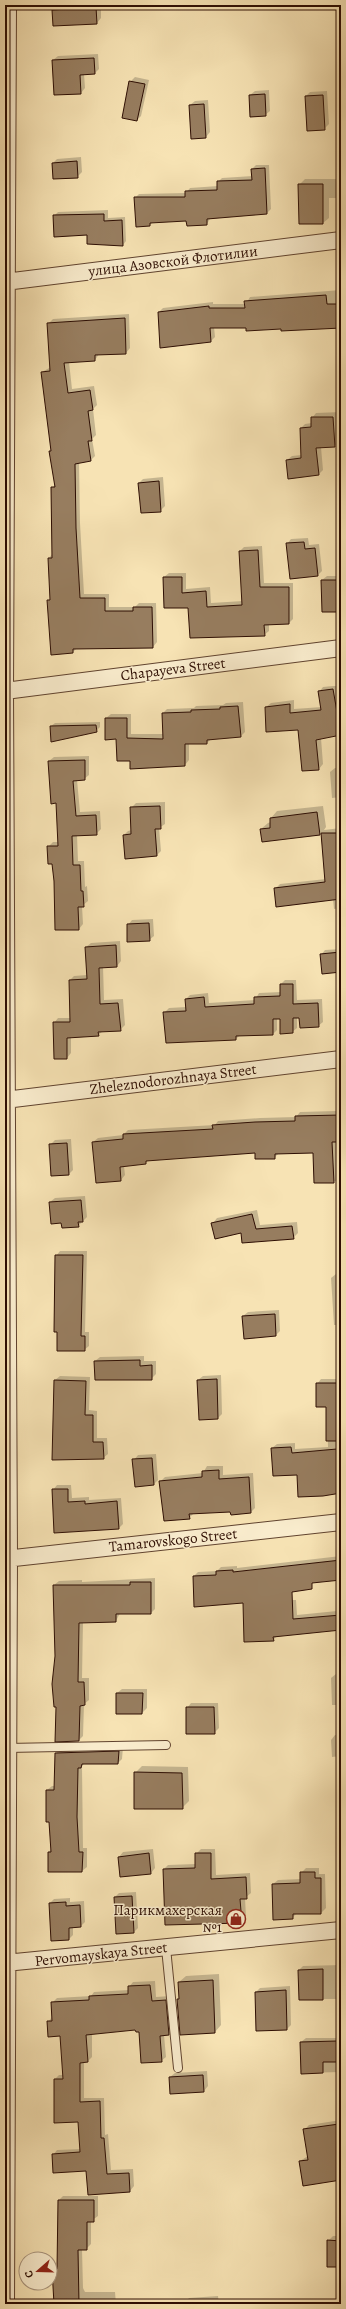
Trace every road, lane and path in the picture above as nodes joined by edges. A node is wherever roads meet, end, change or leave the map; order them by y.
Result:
1 (8, 5) edge
2 (341, 240) edge
3 (6, 282) edge
4 (341, 648) edge
5 (5, 691) edge
6 (341, 1059) edge
7 (6, 1100) edge
8 (341, 1522) edge
9 (7, 1558) edge
10 (166, 1744) dead end
11 (7, 1748) junction
12 (341, 1930) edge
13 (166, 1948) junction
14 (5, 1963) edge
15 (178, 2068) dead end
16 (5, 2158) edge
17 (6, 2304) edge

1 - 3 street
2 - 3 street, улица Азовской Флотилии
3 - 5 street
4 - 5 street, Chapayeva Street
5 - 7 street
6 - 7 street, Zheleznodorozhnaya Street
7 - 9 street
8 - 9 street, Tamarovskogo Street
9 - 11 street
10 - 11 lane
11 - 14 street
12 - 13 street, Pervomayskaya Street
13 - 14 street, Pervomayskaya Street
13 - 15 lane
14 - 16 street
16 - 17 street

